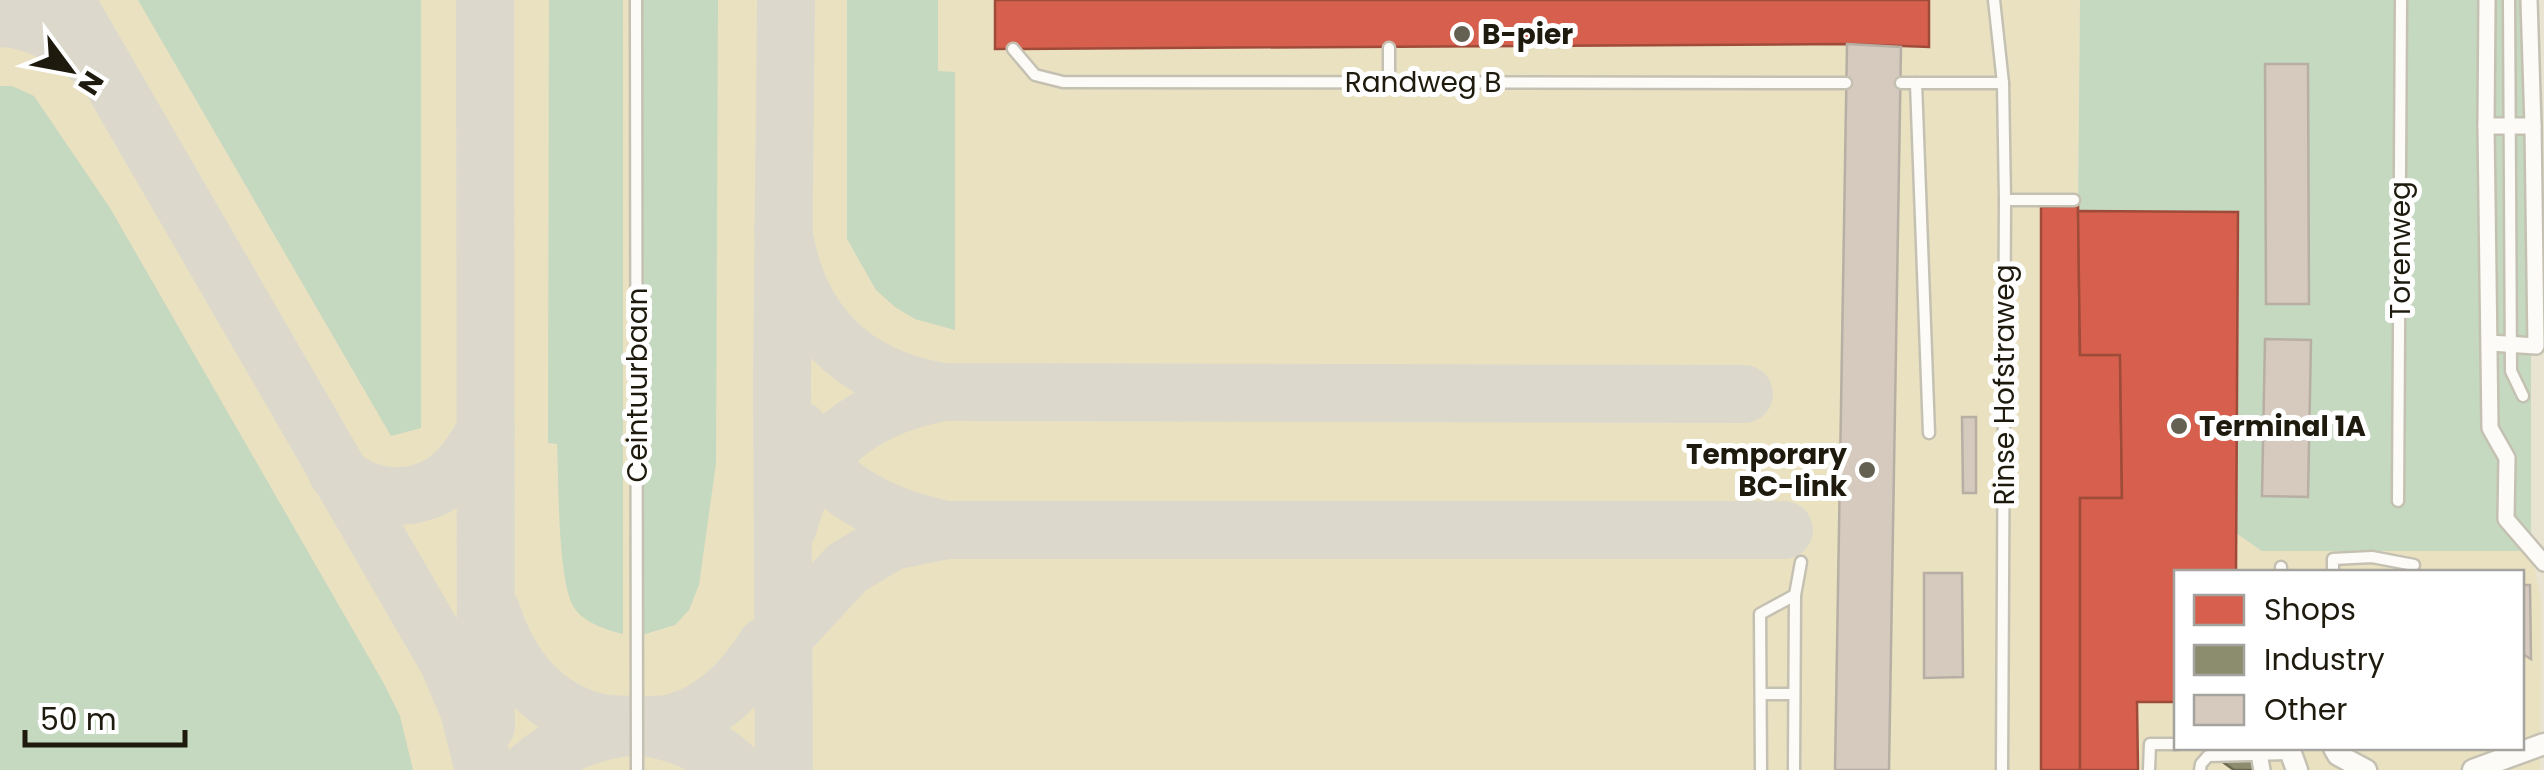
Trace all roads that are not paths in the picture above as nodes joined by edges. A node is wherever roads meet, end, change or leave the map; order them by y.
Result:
1 (636, 0) edge
2 (1994, 0) edge
3 (2401, 0) edge
4 (2487, 0) edge
5 (2510, 0) edge
6 (2529, 0) edge
7 (1390, 48) dead end
8 (1013, 50) dead end
9 (1389, 82) junction
10 (1846, 82) dead end
11 (1901, 82) dead end
12 (1916, 83) junction
13 (2002, 83) junction
14 (2486, 126) junction
15 (2533, 126) junction
16 (2510, 127) junction
17 (2005, 200) junction
18 (2074, 200) dead end
19 (2490, 343) junction
20 (2510, 346) junction
21 (2522, 396) dead end
22 (1929, 432) dead end
23 (2398, 501) dead end
24 (1801, 562) dead end
25 (2544, 563) edge
26 (2414, 565) dead end
27 (2333, 570) edge
28 (1795, 595) junction
29 (1761, 694) junction
30 (1794, 694) junction
31 (2174, 744) edge
32 (2544, 744) edge
33 (2335, 750) edge
34 (2260, 757) edge
35 (2292, 757) edge
36 (636, 770) edge
37 (1762, 770) edge
38 (1794, 770) edge
39 (2002, 770) edge
40 (2149, 770) edge
41 (2200, 770) edge
42 (2366, 770) edge
43 (2473, 770) edge

1 - 36 lane, Ceintuurbaan
2 - 13 lane, Rinse Hofstraweg
3 - 23 lane, Torenweg
4 - 14 street
5 - 16 lane
6 - 15 street
7 - 9 lane
8 - 9 lane, Randweg B
9 - 10 lane, Randweg B
11 - 12 lane
12 - 13 lane
12 - 22 lane
13 - 17 lane, Rinse Hofstraweg
14 - 16 street
14 - 19 street
15 - 16 street
15 - 20 street
16 - 20 lane
17 - 18 lane
17 - 39 lane, Rinse Hofstraweg
19 - 20 street
19 - 25 street
20 - 21 lane
24 - 28 lane
26 - 27 lane
28 - 29 lane
28 - 30 lane
29 - 30 lane
29 - 37 lane
30 - 38 lane
31 - 40 lane
32 - 43 street
33 - 42 street
34 - 35 lane
34 - 41 lane

